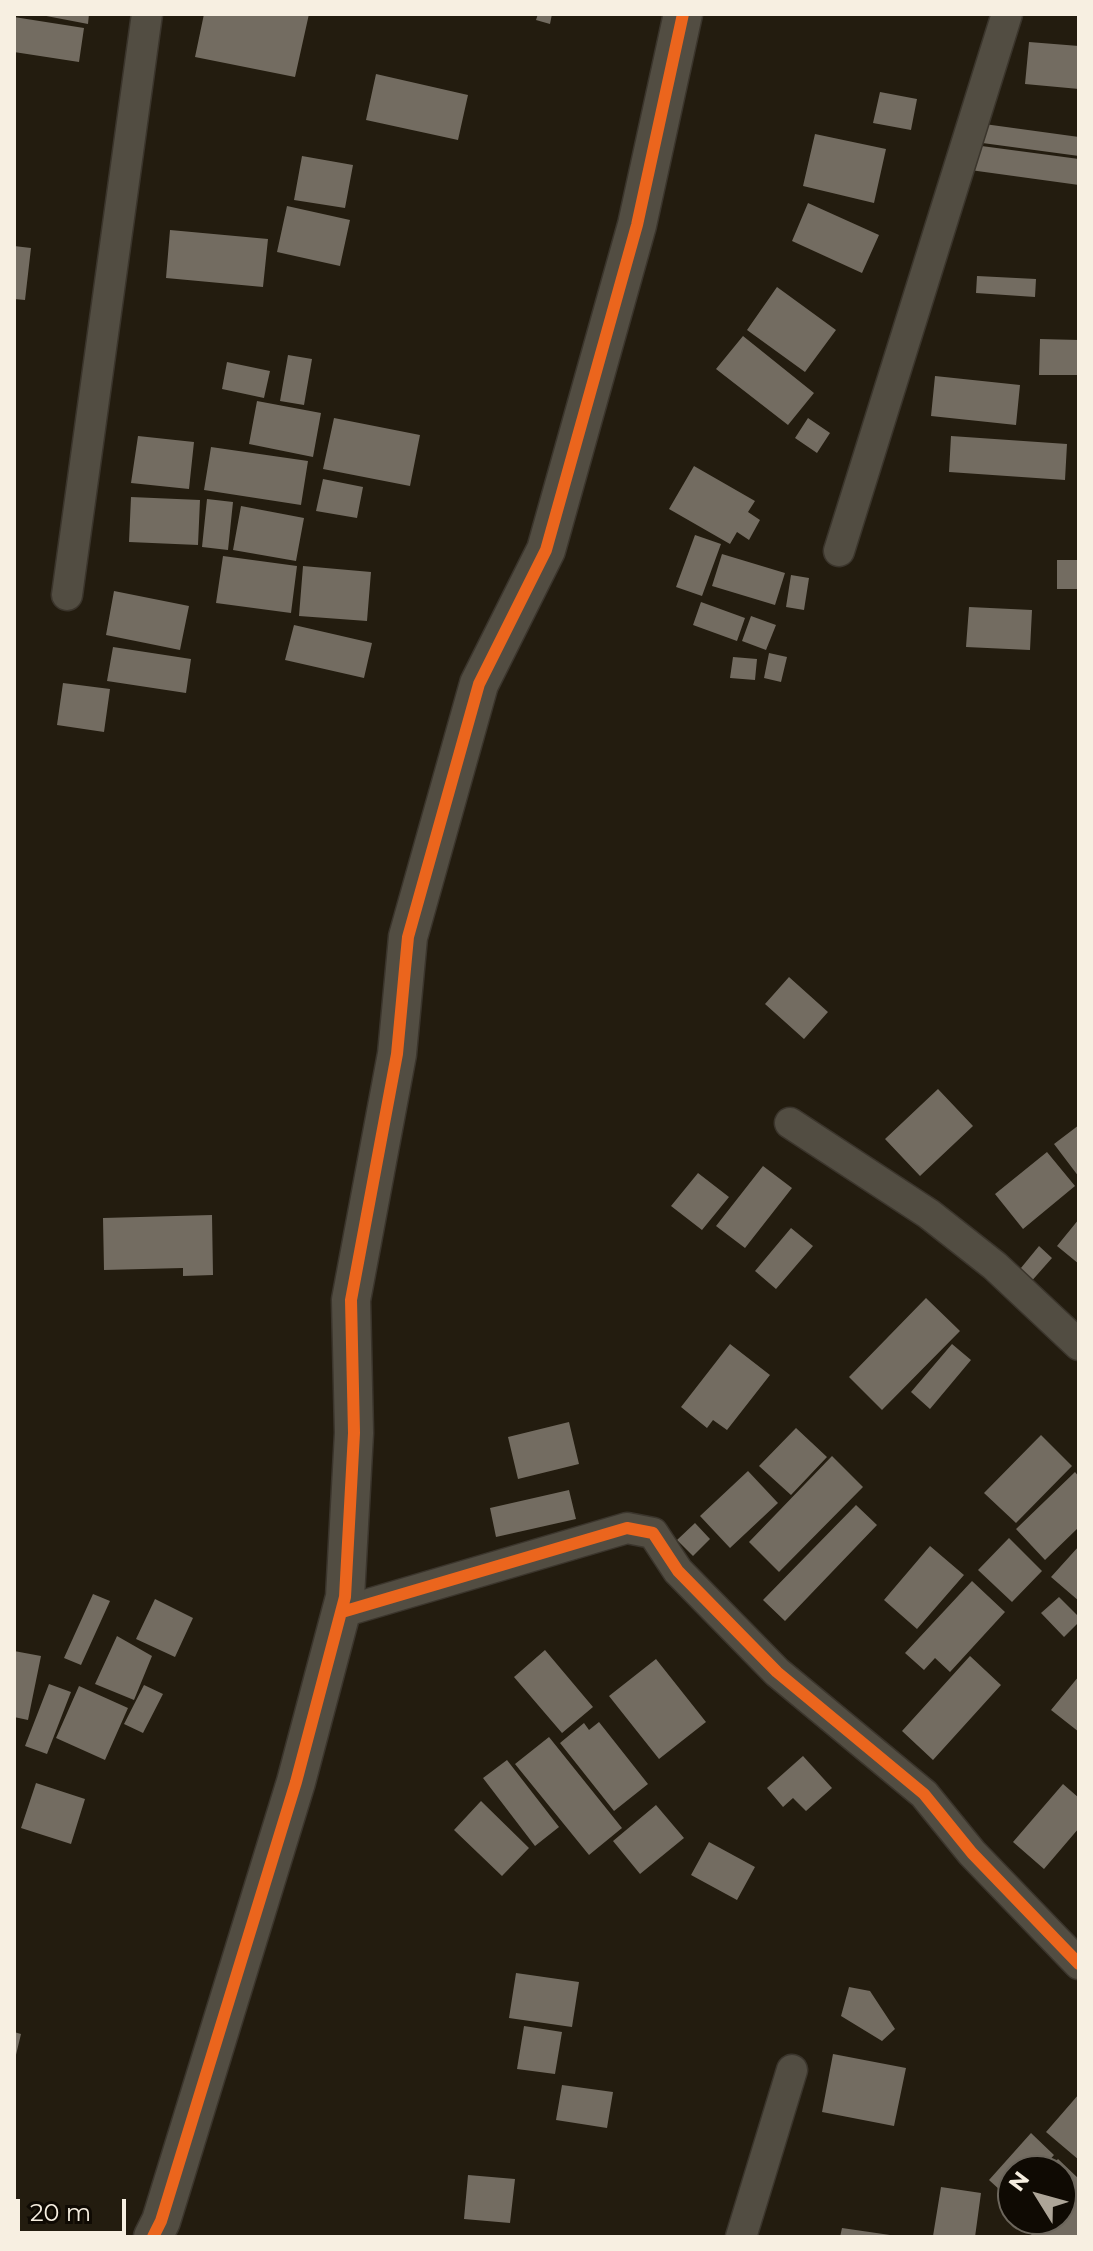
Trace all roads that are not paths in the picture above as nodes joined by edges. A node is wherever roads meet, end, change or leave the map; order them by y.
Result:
1 (147, 14) edge
2 (683, 14) edge
3 (1007, 14) edge
4 (839, 551) dead end
5 (67, 595) dead end
6 (790, 1123) dead end
7 (1079, 1345) edge
8 (342, 1612) junction
9 (1079, 1964) edge
10 (792, 2070) dead end
11 (153, 2237) edge
12 (741, 2237) edge

1 - 5 street
2 - 8 street
3 - 4 street
6 - 7 street
8 - 9 street
8 - 11 street
10 - 12 street

